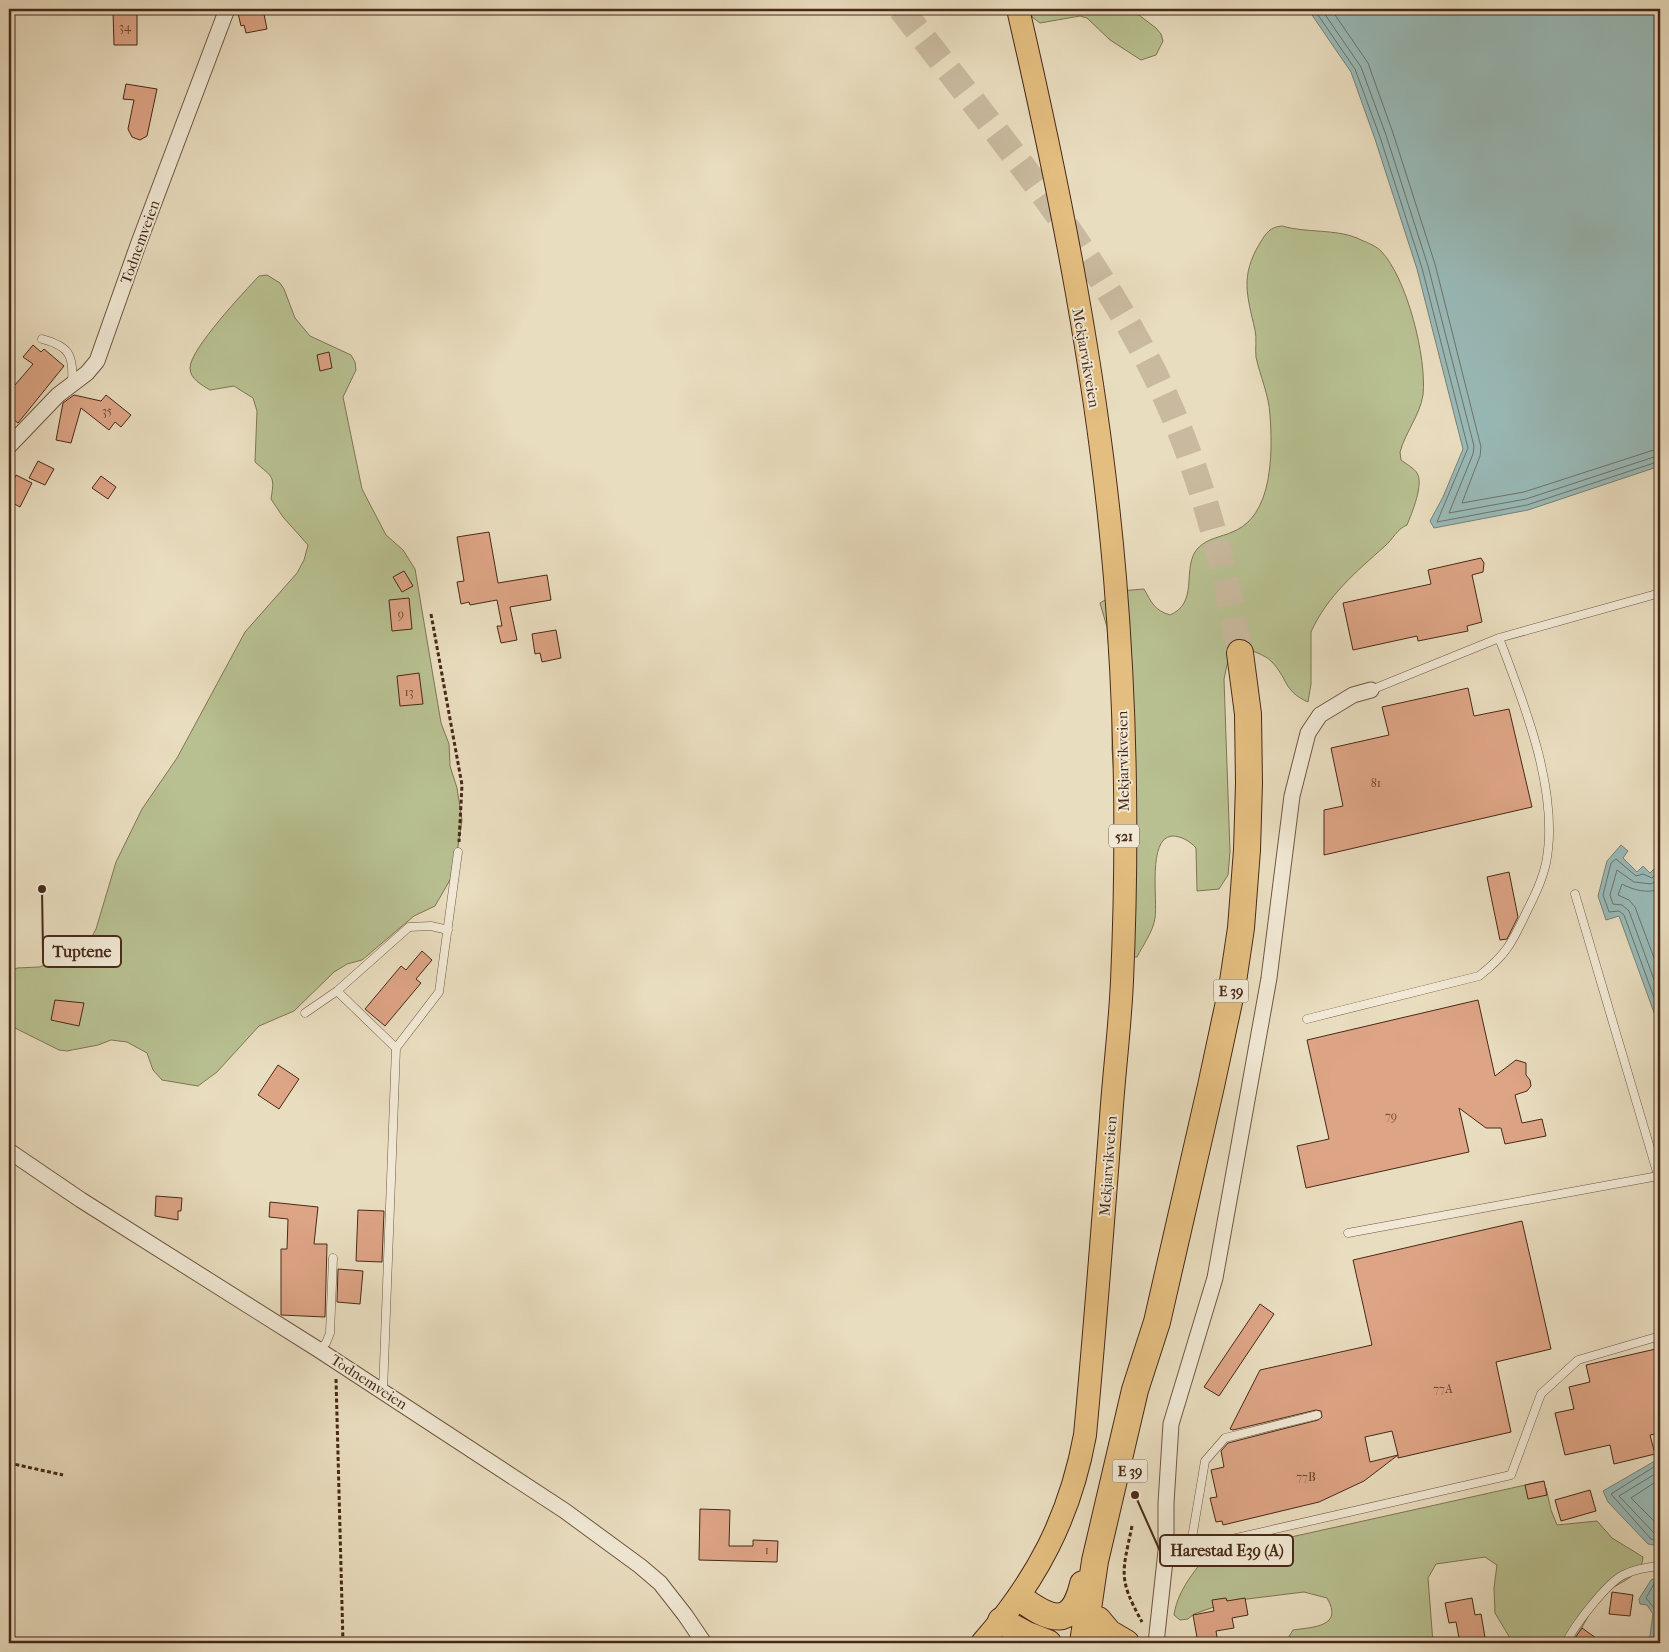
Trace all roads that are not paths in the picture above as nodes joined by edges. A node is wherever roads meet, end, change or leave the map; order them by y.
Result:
1 (227, 9) edge
2 (1018, 9) edge
3 (42, 340) dead end
4 (72, 383) junction
5 (9, 446) edge
6 (1660, 593) edge
7 (1499, 638) junction
8 (1240, 653) tunnel mouth
9 (1371, 690) joint
10 (458, 852) road end
11 (1575, 894) dead end
12 (448, 930) junction
13 (337, 991) junction
14 (305, 1013) dead end
15 (1307, 1019) dead end
16 (396, 1048) junction
17 (9, 1150) edge
18 (1659, 1179) edge
19 (1348, 1233) dead end
20 (332, 1258) dead end
21 (1157, 1322) junction
22 (1660, 1336) edge
23 (319, 1350) junction
24 (383, 1391) junction
25 (1317, 1415) dead end
26 (1188, 1549) junction
27 (1166, 1551) junction
28 (1095, 1561) junction
29 (1660, 1566) edge
30 (1020, 1598) junction
31 (1002, 1621) junction
32 (1091, 1632) edge
33 (704, 1643) edge
34 (982, 1643) edge
35 (1048, 1643) edge
36 (1126, 1643) edge
37 (1156, 1643) edge
38 (1566, 1643) edge

1 - 4 street, Todnemveien
2 - 30 main road, Mekjarvikveien / 521
3 - 4 lane
4 - 5 street, Todnemveien
6 - 7 lane
7 - 9 lane
7 - 15 lane
8 - 21 highway, E 39
9 - 27 street
10 - 12 lane
11 - 18 lane
12 - 13 lane
12 - 16 lane
13 - 14 lane
13 - 16 lane
16 - 24 lane
17 - 23 street, Todnemveien
18 - 19 lane
20 - 23 lane
21 - 28 highway, E 39
21 - 32 highway, E 39
22 - 26 lane
23 - 24 street, Todnemveien
24 - 33 street, Todnemveien
25 - 26 lane
26 - 27 lane
27 - 37 street
28 - 30 highway, E 39
28 - 32 highway, E 39
29 - 38 lane
30 - 31 main road, Mekjarvikveien / 521
31 - 34 main road, Mekjarvikveien / 521
31 - 35 highway
32 - 36 highway

